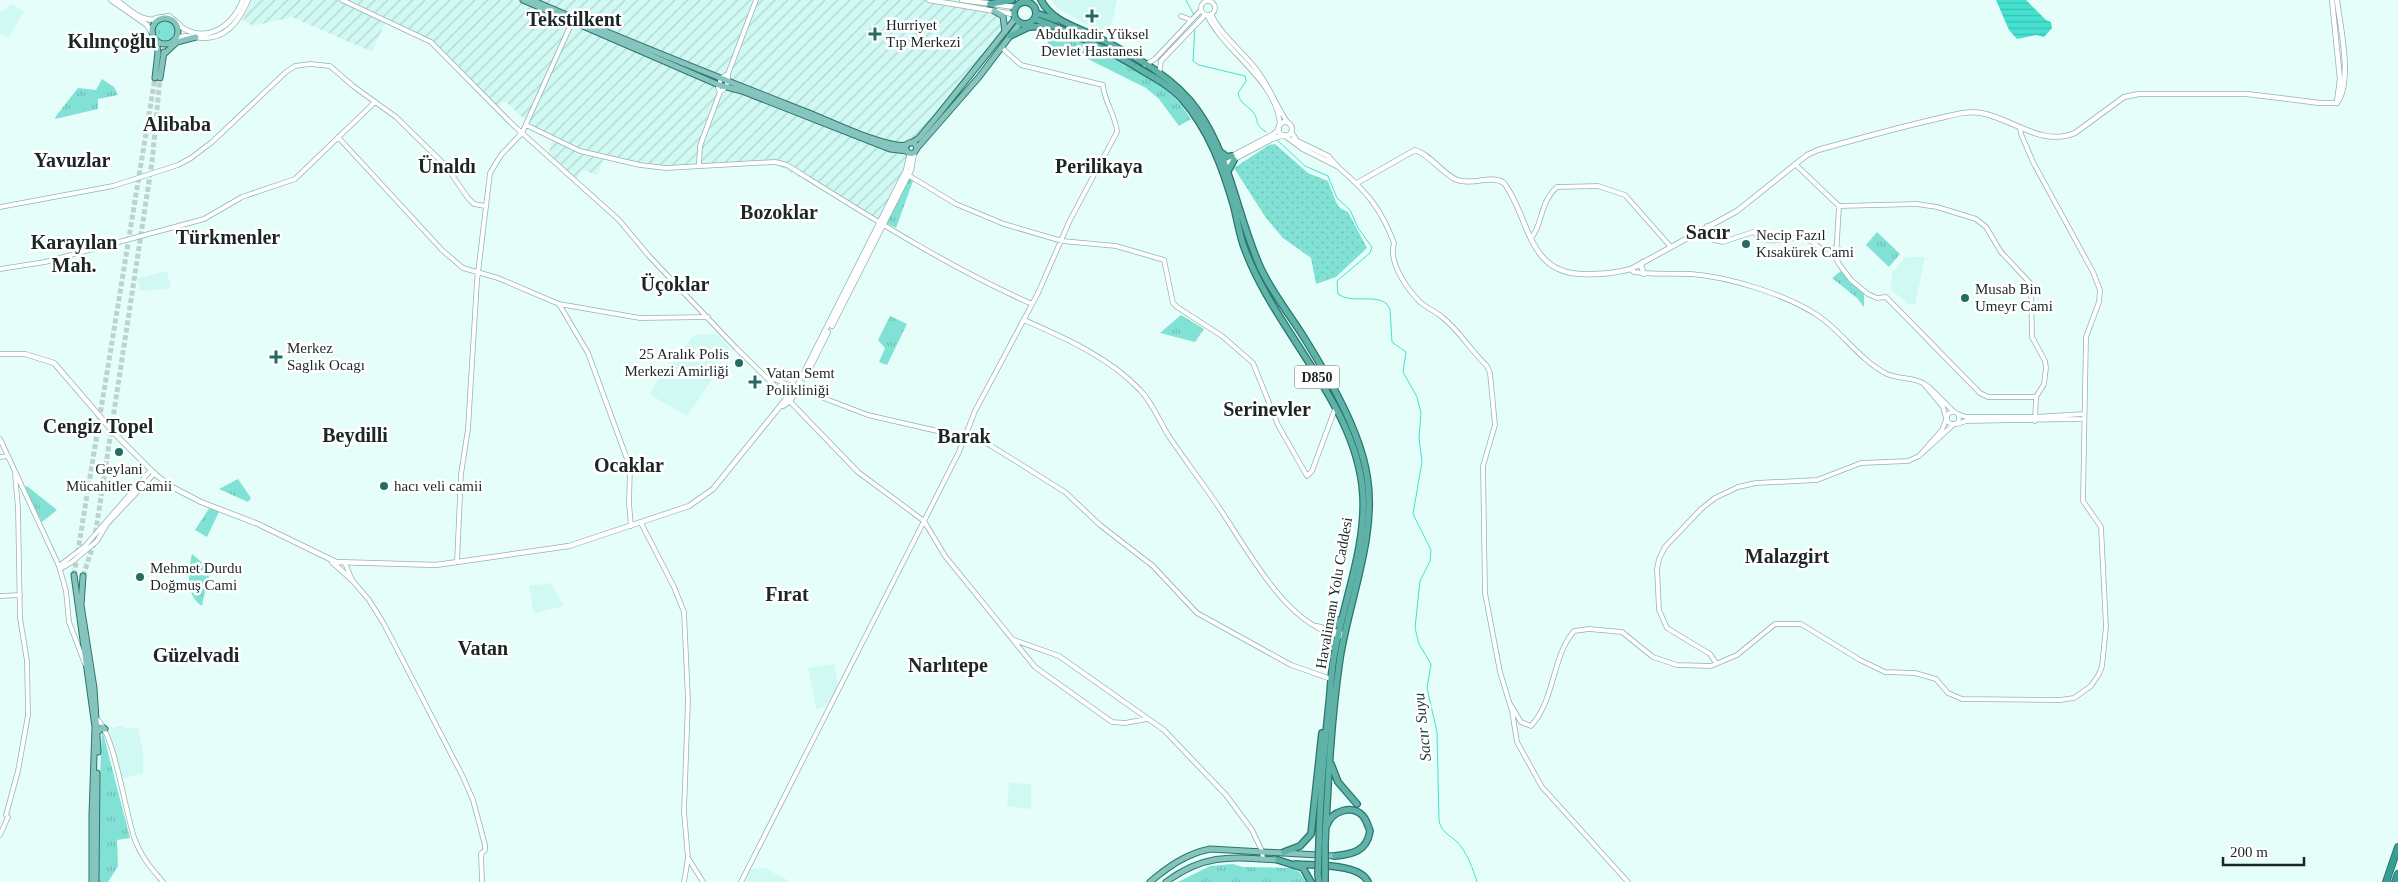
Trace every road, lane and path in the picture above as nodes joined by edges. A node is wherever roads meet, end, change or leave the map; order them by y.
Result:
1 (110, 0) edge
2 (117, 0) edge
3 (243, 0) edge
4 (248, 0) edge
5 (342, 0) edge
6 (523, 0) edge
7 (532, 0) edge
8 (756, 0) edge
9 (929, 0) edge
10 (962, 0) edge
11 (1012, 0) edge
12 (1041, 0) edge
13 (1218, 0) edge
14 (2332, 0) edge
15 (2337, 0) edge
16 (1028, 1) edge
17 (1206, 1) edge
18 (990, 4) junction
19 (1214, 4) junction
20 (1015, 7) junction
21 (1200, 10) junction
22 (994, 11) junction
23 (1208, 15) junction
24 (1036, 16) junction
25 (1181, 16) dead end
26 (144, 19) junction
27 (160, 19) junction
28 (1016, 19) junction
29 (573, 20) junction
30 (1191, 20) junction
31 (176, 23) junction
32 (1068, 24) junction
33 (1060, 28) junction
34 (184, 30) junction
35 (152, 33) junction
36 (1007, 34) junction
37 (196, 37) junction
38 (176, 39) junction
39 (156, 41) junction
40 (168, 44) junction
41 (1002, 48) junction
42 (163, 55) junction
43 (1145, 64) junction
44 (728, 74) junction
45 (1159, 74) junction
46 (721, 78) junction
47 (728, 81) junction
48 (719, 84) junction
49 (726, 87) junction
50 (720, 92) junction
51 (375, 102) junction
52 (2337, 103) junction
53 (1288, 122) junction
54 (526, 125) junction
55 (1279, 127) junction
56 (2020, 127) junction
57 (1292, 132) junction
58 (522, 133) junction
59 (1284, 135) junction
60 (338, 137) junction
61 (911, 149) junction
62 (1233, 158) junction
63 (1222, 161) junction
64 (1795, 164) junction
65 (699, 165) junction
66 (1338, 166) junction
67 (1228, 171) junction
68 (908, 175) junction
69 (1358, 183) junction
70 (485, 206) junction
71 (1839, 206) junction
72 (0, 207) edge
73 (882, 224) junction
74 (1707, 226) junction
75 (1531, 238) junction
76 (1062, 241) junction
77 (1670, 246) junction
78 (1838, 248) junction
79 (1643, 262) junction
80 (0, 269) edge
81 (1631, 269) junction
82 (479, 272) junction
83 (1644, 274) junction
84 (559, 304) junction
85 (1032, 304) junction
86 (708, 316) junction
87 (1024, 320) junction
88 (0, 354) edge
89 (766, 378) junction
90 (1923, 383) junction
91 (797, 388) junction
92 (2036, 396) junction
93 (788, 399) junction
94 (1335, 409) junction
95 (1956, 413) junction
96 (2083, 416) junction
97 (1946, 419) junction
98 (2035, 419) junction
99 (1954, 424) junction
100 (966, 436) junction
101 (0, 439) edge
102 (8, 456) junction
103 (1919, 456) junction
104 (0, 457) edge
105 (153, 471) junction
106 (14, 473) junction
107 (924, 521) junction
108 (641, 523) junction
109 (631, 526) junction
110 (329, 560) junction
111 (457, 562) junction
112 (345, 563) junction
113 (59, 567) junction
114 (74, 575) tunnel mouth
115 (83, 576) tunnel mouth
116 (352, 580) junction
117 (20, 595) junction
118 (0, 596) edge
119 (1342, 617) junction
120 (1326, 630) junction
121 (1341, 635) junction
122 (1014, 640) junction
123 (1334, 652) junction
124 (1716, 663) junction
125 (86, 666) junction
126 (1331, 679) junction
127 (1330, 697) junction
128 (1510, 704) junction
129 (97, 719) junction
130 (1147, 719) junction
131 (105, 730) junction
132 (98, 731) junction
133 (1330, 760) junction
134 (1357, 804) dead end
135 (1325, 832) junction
136 (0, 835) edge
137 (1322, 843) junction
138 (2398, 847) edge
139 (1262, 851) junction
140 (1284, 852) junction
141 (1335, 856) joint
142 (688, 858) junction
143 (1263, 859) junction
144 (1278, 860) joint
145 (1296, 864) junction
146 (1322, 873) junction
147 (2398, 874) edge
148 (92, 882) edge
149 (96, 882) edge
150 (163, 882) edge
151 (482, 882) edge
152 (684, 882) edge
153 (703, 882) edge
154 (741, 882) edge
155 (1150, 882) edge
156 (1166, 882) edge
157 (1311, 882) edge
158 (1319, 882) edge
159 (1325, 882) edge
160 (1368, 882) edge
161 (1628, 882) edge
162 (2386, 882) edge
163 (2395, 882) edge

1 - 35 main road
2 - 26 main road
3 - 34 main road
4 - 37 main road
5 - 58 street
6 - 29 main road
7 - 29 main road
8 - 44 street
9 - 22 main road
10 - 18 main road
11 - 18 highway
12 - 32 highway
13 - 19 street
14 - 52 main road
15 - 52 main road
16 - 20 highway
16 - 24 highway
17 - 19 street
17 - 21 street
18 - 20 main road
19 - 23 street
20 - 28 highway
21 - 23 street
21 - 30 street
22 - 28 main road
22 - 36 main road
23 - 45 street
23 - 53 street
23 - 55 street
24 - 28 highway
24 - 32 highway, D850
24 - 33 highway, Havalimanı Yolu Caddesi / D850
25 - 30 street
26 - 27 main road
26 - 34 main road
27 - 31 main road
27 - 35 main road
28 - 36 main road
29 - 46 main road
29 - 48 main road
29 - 54 street
30 - 43 street
31 - 34 main road
31 - 38 main road
32 - 43 highway, Havalimanı Yolu Caddesi / D850
33 - 36 highway
33 - 63 highway, Havalimanı Yolu Caddesi / D850
35 - 39 main road
36 - 41 main road
36 - 61 main road
37 - 38 main road
37 - 42 main road
38 - 40 main road
39 - 40 main road
39 - 42 main road
40 - 42 main road
41 - 61 main road
41 - 76 street
43 - 45 highway, Havalimanı Yolu Caddesi / D850
44 - 46 street
44 - 47 street
45 - 63 highway, Havalimanı Yolu Caddesi / D850
46 - 47 main road
46 - 48 street
47 - 49 street
47 - 61 main road
48 - 49 main road
48 - 50 street
49 - 50 street
49 - 61 main road
50 - 65 street
51 - 60 street
51 - 70 street
51 - 72 street
52 - 56 main road
53 - 55 main road
53 - 57 main road
54 - 58 street
54 - 65 street
55 - 59 main road
55 - 62 main road
56 - 64 main road
56 - 96 street
57 - 59 main road
57 - 66 main road
58 - 70 street
58 - 86 street
59 - 62 main road
59 - 66 main road
60 - 80 street
60 - 82 street
61 - 68 main road
61 - 73 main road
62 - 63 main road
62 - 63 highway
62 - 67 highway
63 - 67 highway, Havalimanı Yolu Caddesi / D850
63 - 94 highway, Havalimanı Yolu Caddesi / D850
64 - 71 street
64 - 74 main road
65 - 73 street
66 - 69 street
67 - 121 highway, Havalimanı Yolu Caddesi / D850
68 - 73 main road
68 - 76 street
69 - 75 main road
69 - 128 street
70 - 82 street
71 - 78 street
71 - 92 street
73 - 85 street
73 - 91 main road
74 - 77 main road
74 - 78 street
75 - 77 street
75 - 81 main road
76 - 85 street
76 - 94 street
77 - 79 main road
78 - 92 street
79 - 81 main road
79 - 83 main road
81 - 83 street
82 - 84 street
82 - 111 street
83 - 90 street
84 - 86 street
84 - 109 street
85 - 87 street
86 - 89 street
87 - 100 street
87 - 120 street
88 - 105 main road
89 - 91 street
89 - 93 street
90 - 95 street
90 - 97 street
91 - 93 main road
91 - 100 street
92 - 98 street
93 - 107 street
93 - 108 main road
94 - 119 highway, Havalimanı Yolu Caddesi / D850
95 - 97 street
95 - 98 street
95 - 99 street
96 - 98 street
96 - 124 street
97 - 99 street
97 - 103 street
98 - 99 street
99 - 103 street
100 - 107 street
100 - 126 street
101 - 102 street
102 - 104 street
102 - 106 street
103 - 124 street
105 - 110 main road
105 - 113 street
106 - 113 street
106 - 117 street
107 - 122 street
107 - 154 street
108 - 109 main road
108 - 142 street
109 - 111 main road
110 - 112 main road
110 - 116 main road
111 - 112 main road
112 - 116 street
113 - 125 street
114 - 125 main road
115 - 129 main road
116 - 151 street
117 - 118 street
117 - 136 street
119 - 120 highway
119 - 121 highway, Havalimanı Yolu Caddesi / D850
120 - 121 street
120 - 123 highway
121 - 123 highway, Havalimanı Yolu Caddesi / D850
121 - 133 highway, Havalimanı Yolu Caddesi / D850
122 - 130 street
122 - 130 street
123 - 126 highway, Havalimanı Yolu Caddesi / D850
124 - 128 street
125 - 148 main road
126 - 127 highway, Havalimanı Yolu Caddesi / D850
127 - 137 highway, Havalimanı Yolu Caddesi / D850
127 - 140 highway
128 - 161 street
129 - 131 street
129 - 132 main road
130 - 139 street
131 - 132 main road
131 - 150 street
132 - 149 main road
133 - 134 highway
133 - 135 highway, Havalimanı Yolu Caddesi / D850
135 - 137 highway, Havalimanı Yolu Caddesi / D850
135 - 141 highway
137 - 146 highway, Havalimanı Yolu Caddesi / D850, bridge
138 - 162 highway
139 - 140 main road
139 - 143 street
139 - 155 main road
140 - 141 main road
142 - 152 street
142 - 153 street
143 - 144 main road
143 - 156 main road
144 - 145 highway
145 - 157 highway
145 - 160 highway
146 - 158 highway, Havalimanı Yolu Caddesi / D850
146 - 159 highway, Havalimanı Yolu Caddesi / D850
147 - 163 highway

